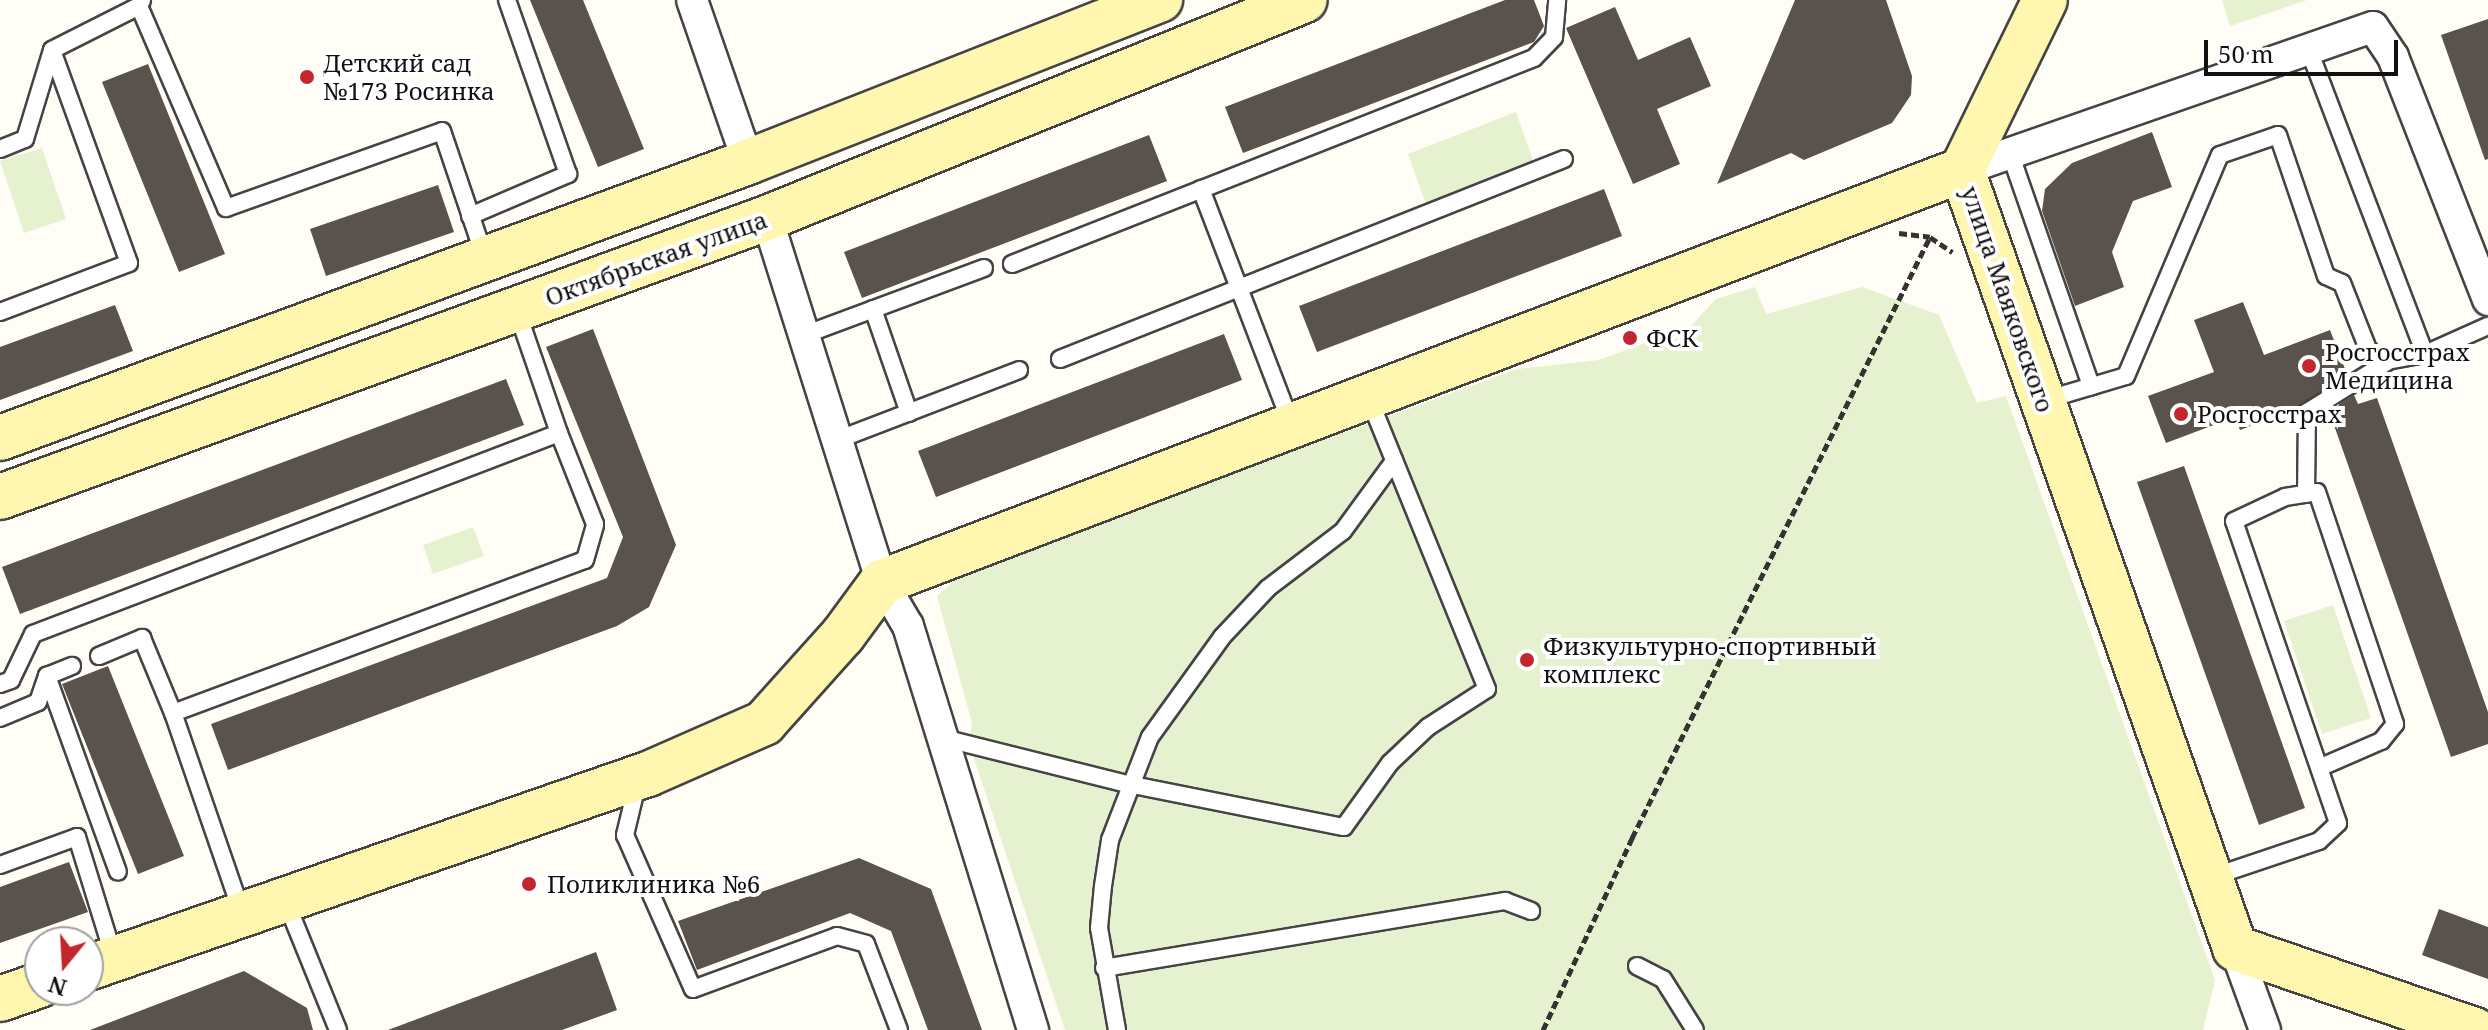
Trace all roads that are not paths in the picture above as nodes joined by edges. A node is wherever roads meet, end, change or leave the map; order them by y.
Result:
1 (507, 0) edge
2 (692, 0) edge
3 (1160, 0) edge
4 (1557, 0) edge
5 (2045, 0) edge
6 (1297, 1) edge
7 (140, 3) edge
8 (2308, 48) junction
9 (52, 50) junction
10 (0, 149) edge
11 (2011, 156) junction
12 (1564, 159) dead end
13 (748, 162) junction
14 (1962, 170) junction
15 (1201, 189) junction
16 (470, 216) junction
17 (767, 218) junction
18 (485, 259) junction
19 (1012, 264) dead end
20 (984, 268) dead end
21 (1239, 288) junction
22 (2488, 300) edge
23 (516, 309) junction
24 (873, 309) junction
25 (0, 312) edge
26 (2488, 326) edge
27 (804, 335) junction
28 (2425, 354) junction
29 (1060, 359) dead end
30 (2387, 362) junction
31 (1019, 370) dead end
32 (2091, 386) junction
33 (1368, 396) junction
34 (2043, 400) junction
35 (909, 413) junction
36 (1291, 425) junction
37 (559, 433) junction
38 (0, 438) edge
39 (837, 440) junction
40 (1394, 461) junction
41 (2306, 494) junction
42 (0, 497) edge
43 (882, 582) junction
44 (99, 656) dead end
45 (72, 666) dead end
46 (47, 676) junction
47 (0, 684) edge
48 (173, 713) junction
49 (0, 718) edge
50 (943, 738) junction
51 (2321, 767) junction
52 (639, 778) junction
53 (1128, 784) junction
54 (0, 865) edge
55 (118, 872) dead end
56 (2210, 878) junction
57 (285, 899) junction
58 (1531, 911) dead end
59 (242, 914) junction
60 (94, 926) edge
61 (2235, 948) junction
62 (104, 963) edge
63 (1637, 966) dead end
64 (1104, 968) junction
65 (24, 991) edge
66 (0, 999) edge
67 (2257, 1025) edge
68 (338, 1030) edge
69 (899, 1030) edge
70 (1033, 1030) edge
71 (1117, 1030) edge
72 (1695, 1030) edge
73 (2475, 1030) edge

1 - 16 lane
2 - 13 street
3 - 13 street
4 - 15 lane
5 - 14 street
6 - 17 street, Октябрьская улица
7 - 9 lane
7 - 16 lane
8 - 11 street, улица Маяковского
8 - 22 street, улица Маяковского
8 - 28 lane
9 - 10 lane
9 - 25 lane
11 - 14 street, улица Маяковского
11 - 32 lane
12 - 21 lane
13 - 18 street
14 - 33 street
14 - 34 street, улица Маяковского
15 - 19 lane
15 - 21 lane
16 - 18 lane
17 - 23 street, Октябрьская улица
17 - 27 street
18 - 38 street
20 - 24 lane
21 - 29 lane
21 - 36 lane
23 - 37 lane
23 - 42 street, Октябрьская улица
24 - 27 lane
24 - 35 lane
26 - 28 lane
27 - 39 street
28 - 30 lane
30 - 32 lane
30 - 41 lane
31 - 35 lane
32 - 34 lane
33 - 36 street
33 - 40 lane
34 - 56 street, улица Маяковского
35 - 39 lane
36 - 43 street
37 - 47 lane
37 - 48 lane
39 - 43 street
40 - 53 lane
40 - 53 lane
41 - 51 lane
41 - 51 lane
43 - 50 street
43 - 52 street
44 - 48 lane
45 - 46 lane
46 - 49 lane
46 - 55 lane
48 - 59 lane
50 - 53 lane
50 - 70 street
51 - 56 lane
52 - 57 street
52 - 69 lane
53 - 64 lane
54 - 60 lane
56 - 61 street, улица Маяковского
57 - 59 street
57 - 68 lane
58 - 64 lane
59 - 62 street
61 - 67 street, улица Маяковского
61 - 73 street
63 - 72 lane
64 - 71 lane
65 - 66 street

